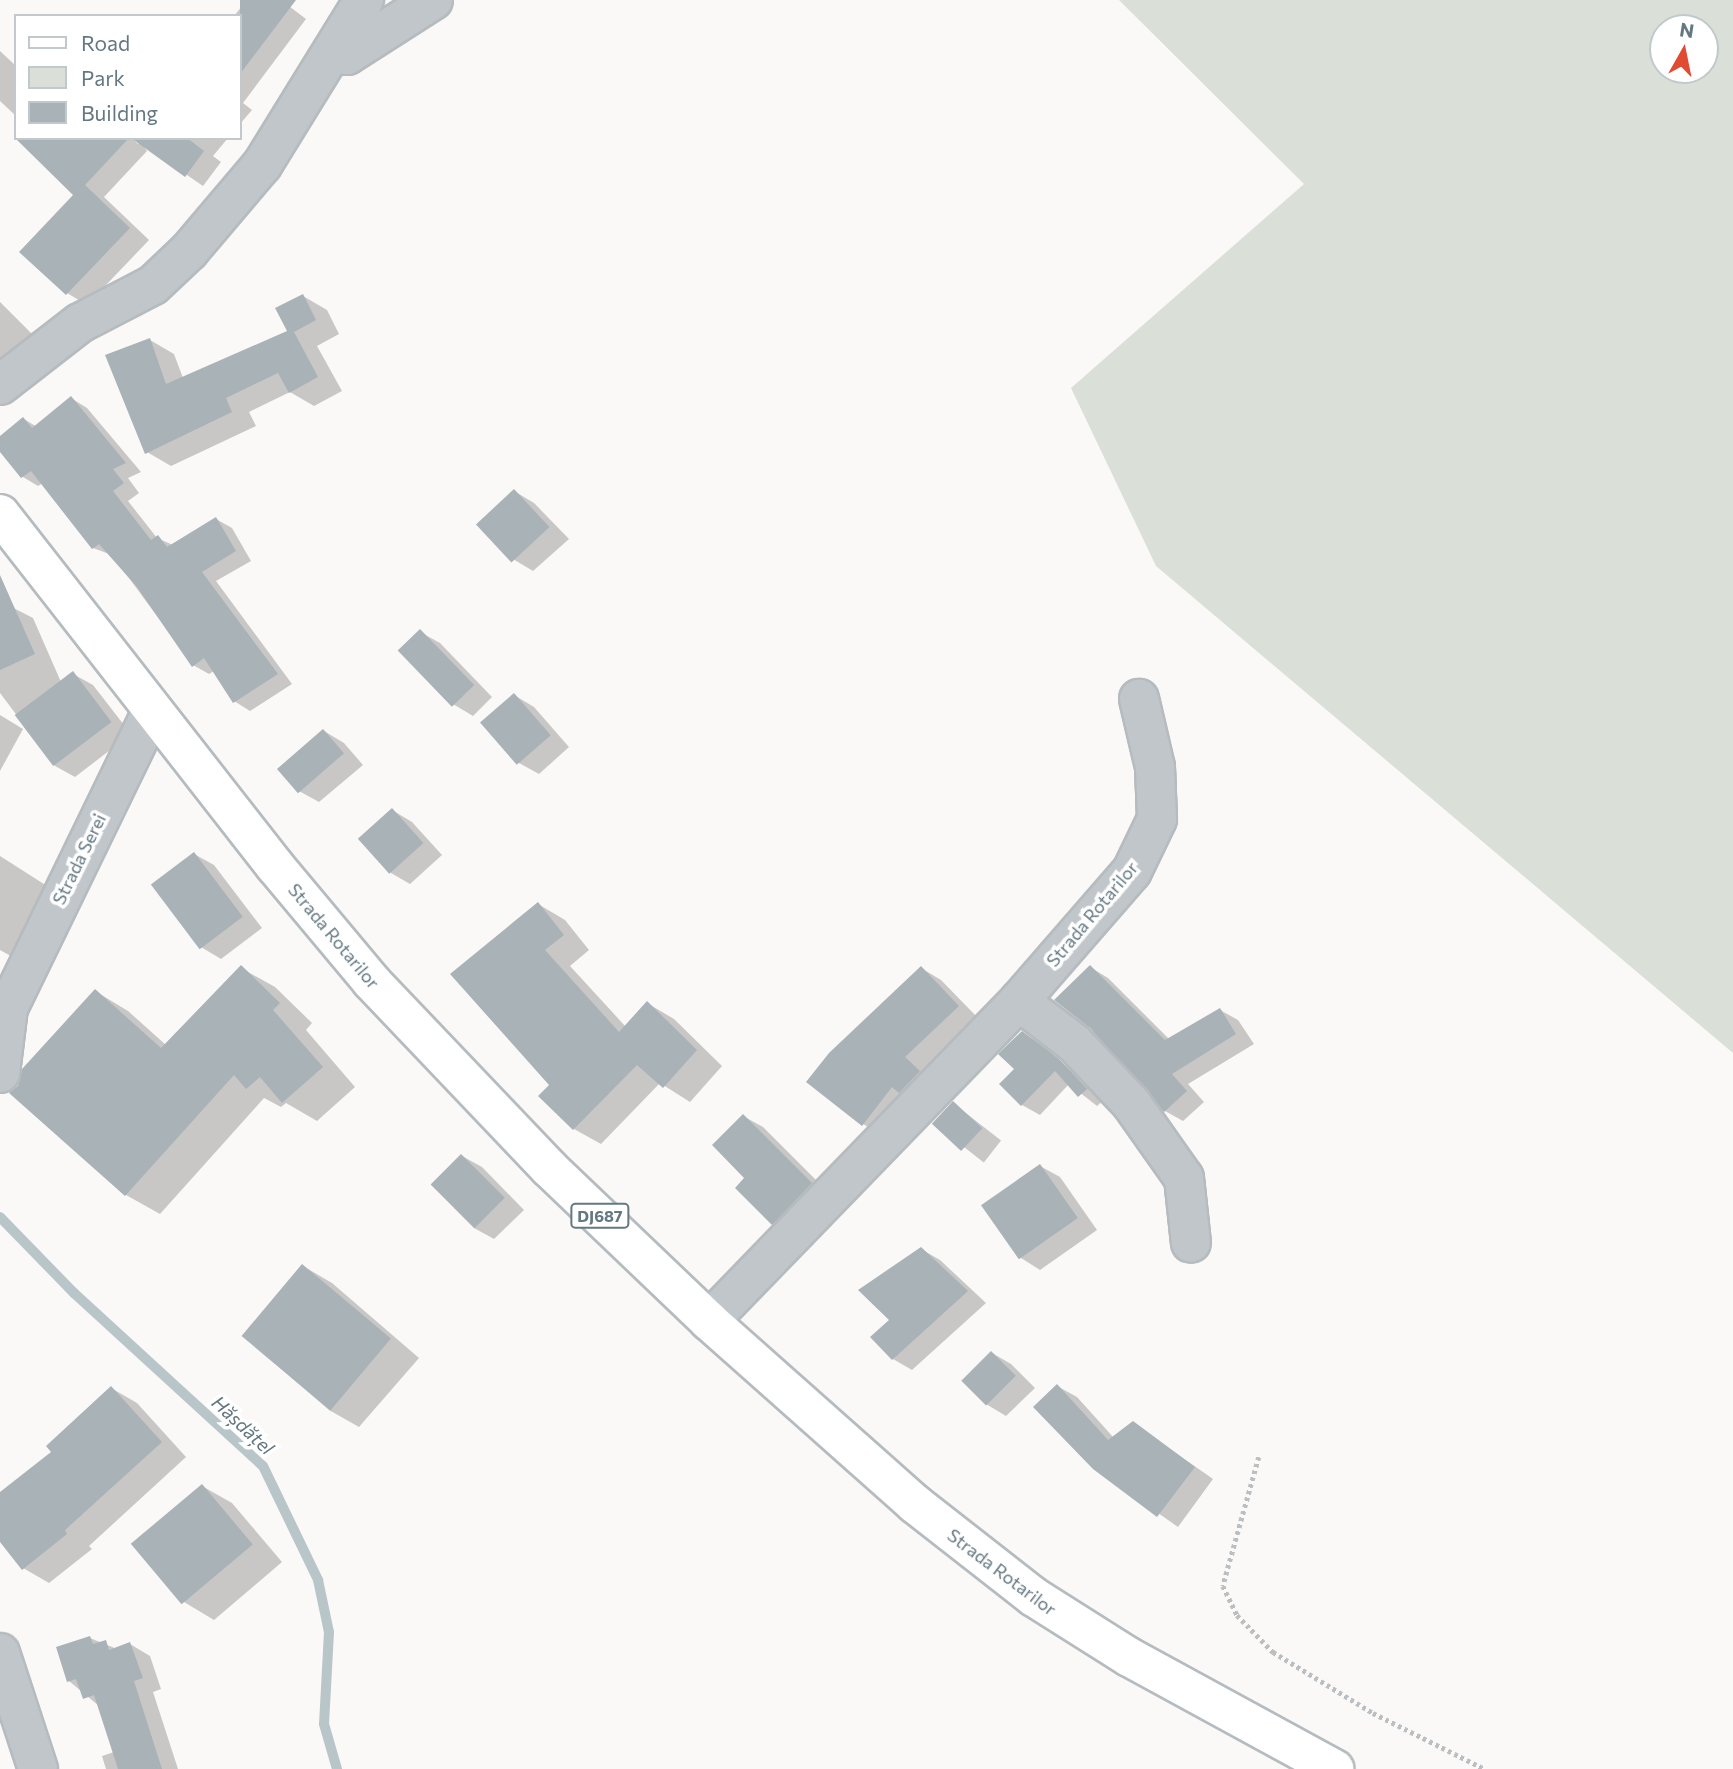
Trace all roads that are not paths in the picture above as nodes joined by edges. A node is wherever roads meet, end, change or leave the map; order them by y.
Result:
1 (364, 0) edge
2 (433, 0) edge
3 (333, 54) junction
4 (0, 385) edge
5 (0, 514) edge
6 (1139, 699) dead end
7 (153, 710) junction
8 (1019, 1001) junction
9 (4, 1004) edge
10 (0, 1073) edge
11 (1191, 1243) dead end
12 (709, 1321) junction
13 (0, 1653) edge
14 (38, 1769) edge
15 (1334, 1769) edge

1 - 3 street
2 - 3 street
3 - 4 street
5 - 7 main road, Strada Rotarilor / DJ687
6 - 8 street, Strada Rotarilor
7 - 9 street, Strada Serei
7 - 12 main road, Strada Rotarilor / DJ687
8 - 11 street
8 - 12 street, Strada Rotarilor
9 - 10 street, Strada Serei
12 - 15 main road, Strada Rotarilor / DJ687
13 - 14 street

